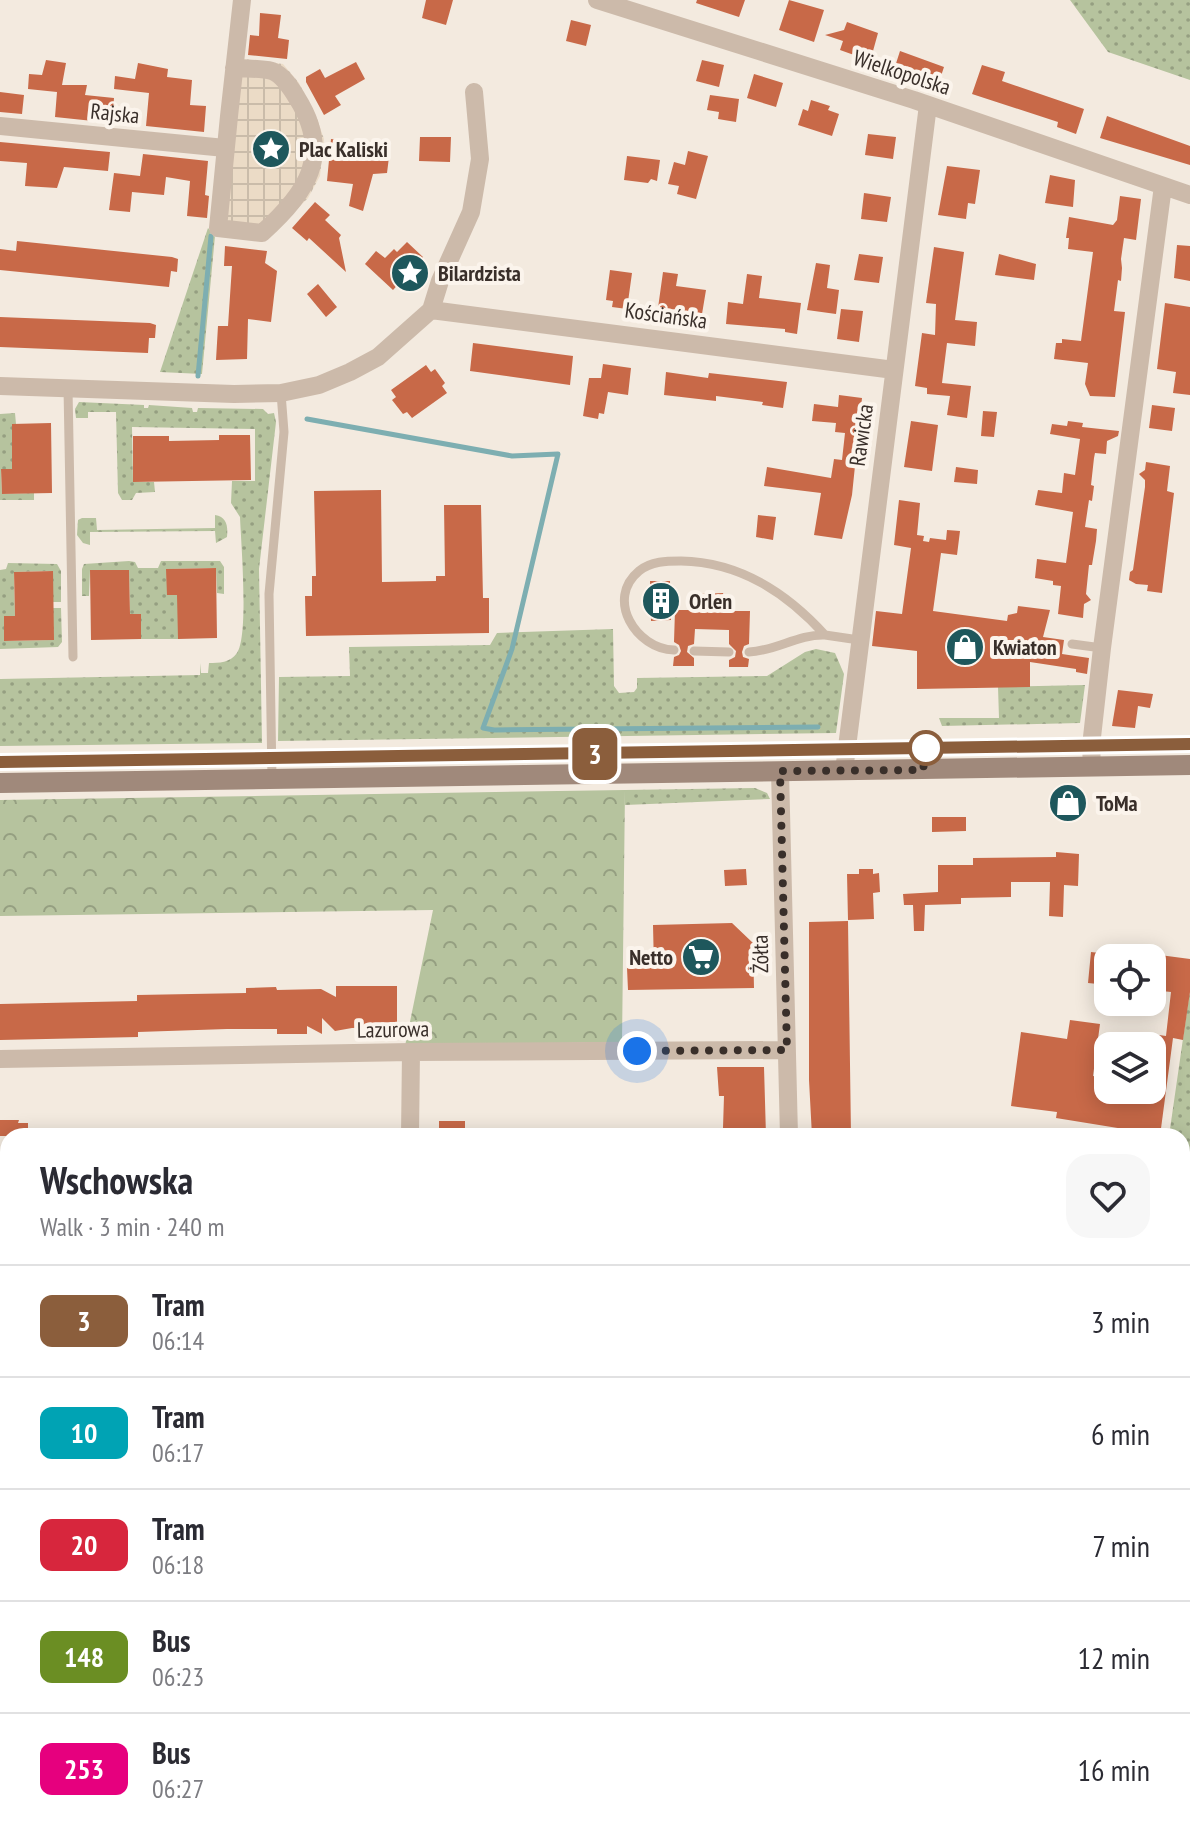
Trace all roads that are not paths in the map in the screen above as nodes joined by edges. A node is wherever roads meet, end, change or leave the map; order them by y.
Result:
1 (242, 0) edge
2 (597, 0) edge
3 (234, 68) junction
4 (474, 92) dead end
5 (928, 105) junction
6 (0, 126) edge
7 (225, 148) junction
8 (1163, 186) junction
9 (1190, 195) edge
10 (431, 310) junction
11 (894, 370) junction
12 (0, 386) edge
13 (68, 388) junction
14 (281, 393) junction
15 (825, 635) junction
16 (859, 640) junction
17 (1072, 644) dead end
18 (1102, 648) junction
19 (674, 650) dead end
20 (694, 651) dead end
21 (729, 652) dead end
22 (749, 652) dead end
23 (73, 657) dead end
24 (1190, 765) edge
25 (1092, 766) junction
26 (780, 771) junction
27 (844, 771) junction
28 (272, 779) junction
29 (0, 783) edge
30 (787, 1050) junction
31 (411, 1052) junction
32 (0, 1059) edge
33 (410, 1128) edge
34 (789, 1128) edge

1 - 3 street
2 - 5 street, Wielkopolska
3 - 7 street
3 - 7 street
4 - 10 street
5 - 8 street, Wielkopolska
5 - 11 street, Rawicka
6 - 7 street, Rajska
8 - 9 street, Wielkopolska
8 - 18 street
10 - 11 street, Kościańska
10 - 14 street
11 - 16 street, Rawicka
12 - 13 street
13 - 14 street
13 - 23 lane
14 - 28 lane
15 - 16 lane
15 - 19 lane
15 - 22 lane
16 - 27 street, Rawicka
17 - 18 lane
18 - 25 street
20 - 21 lane
24 - 25 main road
25 - 27 main road
26 - 27 main road
26 - 28 main road
26 - 30 street, Żółta
28 - 29 main road
30 - 31 street, Lazurowa
30 - 34 street, Żółta
31 - 32 street, Lazurowa
31 - 33 street

